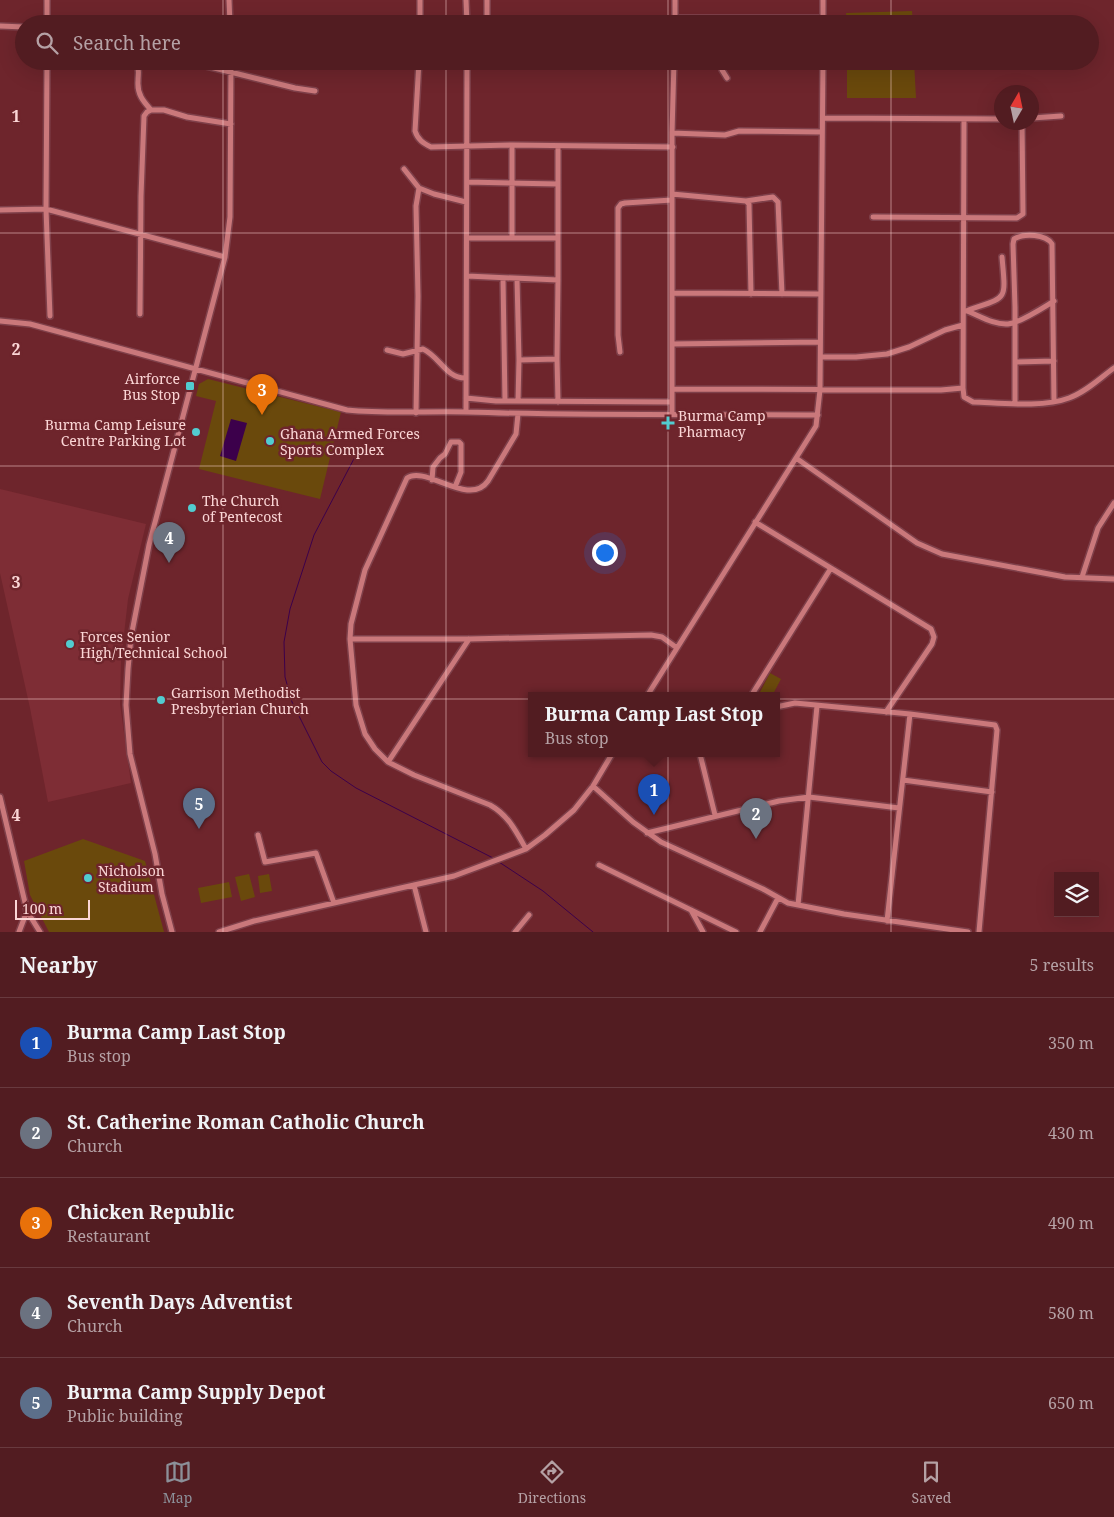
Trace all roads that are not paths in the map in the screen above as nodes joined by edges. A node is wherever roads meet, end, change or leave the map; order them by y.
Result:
1 (47, 0) edge
2 (229, 0) edge
3 (420, 0) edge
4 (466, 0) edge
5 (487, 0) edge
6 (674, 0) edge
7 (823, 0) edge
8 (47, 15) edge
9 (230, 15) edge
10 (420, 15) edge
11 (466, 15) edge
12 (487, 15) edge
13 (675, 15) edge
14 (823, 15) edge
15 (0, 26) edge
16 (15, 27) edge
17 (47, 70) edge
18 (139, 70) edge
19 (220, 70) edge
20 (418, 70) edge
21 (467, 70) edge
22 (674, 70) edge
23 (722, 70) edge
24 (823, 70) edge
25 (231, 73) junction
26 (727, 78) dead end
27 (315, 91) dead end
28 (151, 110) junction
29 (1061, 116) dead end
30 (823, 118) junction
31 (1039, 118) edge
32 (994, 119) edge
33 (964, 120) junction
34 (231, 124) junction
35 (1022, 130) edge
36 (822, 132) junction
37 (672, 133) junction
38 (512, 145) junction
39 (467, 146) junction
40 (558, 146) junction
41 (673, 147) junction
42 (404, 169) dead end
43 (467, 182) junction
44 (512, 183) junction
45 (558, 184) junction
46 (418, 188) junction
47 (672, 197) junction
48 (746, 201) junction
49 (466, 202) junction
50 (46, 209) junction
51 (0, 210) edge
52 (873, 217) dead end
53 (963, 218) junction
54 (140, 234) junction
55 (467, 238) junction
56 (512, 238) junction
57 (558, 238) junction
58 (225, 257) junction
59 (1002, 257) dead end
60 (467, 276) junction
61 (503, 279) junction
62 (517, 279) junction
63 (558, 280) junction
64 (672, 293) junction
65 (751, 294) junction
66 (782, 294) junction
67 (820, 294) junction
68 (1054, 301) junction
69 (965, 312) junction
70 (140, 314) dead end
71 (50, 316) dead end
72 (0, 320) edge
73 (1015, 321) junction
74 (963, 325) junction
75 (820, 342) junction
76 (672, 344) junction
77 (388, 350) dead end
78 (418, 350) junction
79 (620, 352) dead end
80 (821, 357) junction
81 (557, 359) junction
82 (519, 360) junction
83 (1054, 361) junction
84 (1015, 362) junction
85 (1114, 368) edge
86 (196, 370) junction
87 (466, 378) junction
88 (963, 388) junction
89 (672, 389) junction
90 (820, 390) junction
91 (466, 398) junction
92 (505, 401) junction
93 (518, 401) junction
94 (558, 402) junction
95 (672, 402) junction
96 (1054, 402) junction
97 (1015, 403) junction
98 (416, 412) junction
99 (466, 412) junction
100 (518, 414) junction
101 (672, 414) junction
102 (818, 415) junction
103 (796, 458) junction
104 (432, 480) junction
105 (455, 487) junction
106 (1114, 503) edge
107 (755, 522) junction
108 (831, 568) junction
109 (1082, 578) junction
110 (1114, 578) edge
111 (350, 639) junction
112 (469, 639) junction
113 (677, 648) junction
114 (650, 692) edge
115 (753, 692) edge
116 (780, 706) edge
117 (817, 706) junction
118 (886, 712) junction
119 (910, 714) junction
120 (610, 757) edge
121 (701, 757) edge
122 (388, 762) junction
123 (903, 780) junction
124 (593, 786) junction
125 (992, 792) junction
126 (0, 797) edge
127 (809, 797) junction
128 (899, 808) junction
129 (715, 815) junction
130 (3, 822) edge
131 (647, 833) junction
132 (258, 835) dead end
133 (526, 849) junction
134 (599, 865) dead end
135 (414, 885) junction
136 (778, 898) junction
137 (334, 903) junction
138 (798, 905) junction
139 (690, 910) junction
140 (27, 911) junction
141 (529, 915) dead end
142 (707, 918) junction
143 (887, 921) junction
144 (700, 926) junction
145 (19, 932) edge
146 (40, 932) edge
147 (172, 932) edge
148 (220, 932) edge
149 (426, 932) edge
150 (515, 932) edge
151 (703, 932) edge
152 (736, 932) edge
153 (760, 932) edge
154 (968, 932) edge
155 (979, 932) edge

1 - 8 street
2 - 9 street
3 - 10 street
4 - 11 street
5 - 12 street
6 - 13 street
7 - 14 street
15 - 16 street
17 - 50 street
18 - 28 street
19 - 25 street
20 - 39 street
21 - 39 street
22 - 37 street
23 - 26 street
24 - 30 street
25 - 27 street
25 - 34 street
28 - 34 street
28 - 54 street
29 - 31 street
30 - 33 street
30 - 36 street
32 - 33 street
33 - 53 street
34 - 58 street
35 - 53 street
36 - 37 street
36 - 67 street
37 - 41 street
38 - 39 street
38 - 40 street
38 - 44 street
39 - 43 street
40 - 41 street
40 - 45 street
41 - 47 street
42 - 46 street
43 - 44 street
43 - 49 street
44 - 45 street
44 - 56 street
45 - 57 street
46 - 49 street
46 - 78 street
47 - 48 street
47 - 64 street
47 - 79 street
48 - 65 street
48 - 66 street
49 - 55 street
50 - 51 street
50 - 54 street
50 - 71 street
52 - 53 street
53 - 69 street
54 - 58 street
54 - 70 street
55 - 56 street
55 - 60 street
56 - 57 street
57 - 63 street
58 - 86 street
59 - 69 street
60 - 61 street
60 - 87 street
61 - 62 street
61 - 92 street
62 - 63 street
62 - 82 street
63 - 81 street
64 - 65 street
64 - 76 street
65 - 66 street
66 - 67 street
67 - 75 street
68 - 73 street
68 - 73 street
68 - 83 street
69 - 73 street
69 - 74 street
72 - 86 street
73 - 84 street
74 - 80 street
74 - 88 street
75 - 76 street
75 - 80 street
76 - 89 street
77 - 78 street
78 - 87 street
78 - 98 street
80 - 90 street
81 - 82 street
81 - 94 street
82 - 93 street
83 - 84 street
83 - 96 street
84 - 97 street
85 - 96 street
86 - 98 street
86 - 147 street
87 - 91 street
88 - 90 street
88 - 97 street
89 - 90 street
89 - 95 street
90 - 102 street
91 - 92 street
91 - 99 street
92 - 93 street
93 - 94 street
94 - 95 street
95 - 101 street
96 - 97 street
98 - 99 street
99 - 100 street
100 - 101 street
100 - 105 street
101 - 102 street
102 - 103 street
103 - 107 street
103 - 109 street
104 - 105 street
104 - 105 street
104 - 111 street
106 - 109 street
107 - 108 street
107 - 113 street
108 - 115 street
108 - 118 street
109 - 110 street
111 - 112 street
111 - 122 street
112 - 113 street
112 - 122 street
113 - 114 street
116 - 117 street
117 - 118 street
117 - 127 street
118 - 119 street
119 - 123 street
119 - 125 street
120 - 124 street
121 - 129 street
122 - 133 street
123 - 125 street
123 - 128 street
124 - 131 street
124 - 133 street
125 - 155 street
126 - 130 street
127 - 128 street
127 - 129 street
127 - 138 street
128 - 143 street
129 - 131 street
130 - 140 street
131 - 136 street
132 - 137 street
133 - 135 street
134 - 139 street
135 - 137 street
135 - 149 street
136 - 138 street
136 - 153 street
137 - 148 street
138 - 143 street
139 - 142 street
139 - 144 street
140 - 145 street
140 - 146 street
141 - 150 street
142 - 144 street
142 - 152 street
143 - 154 street
144 - 151 street

